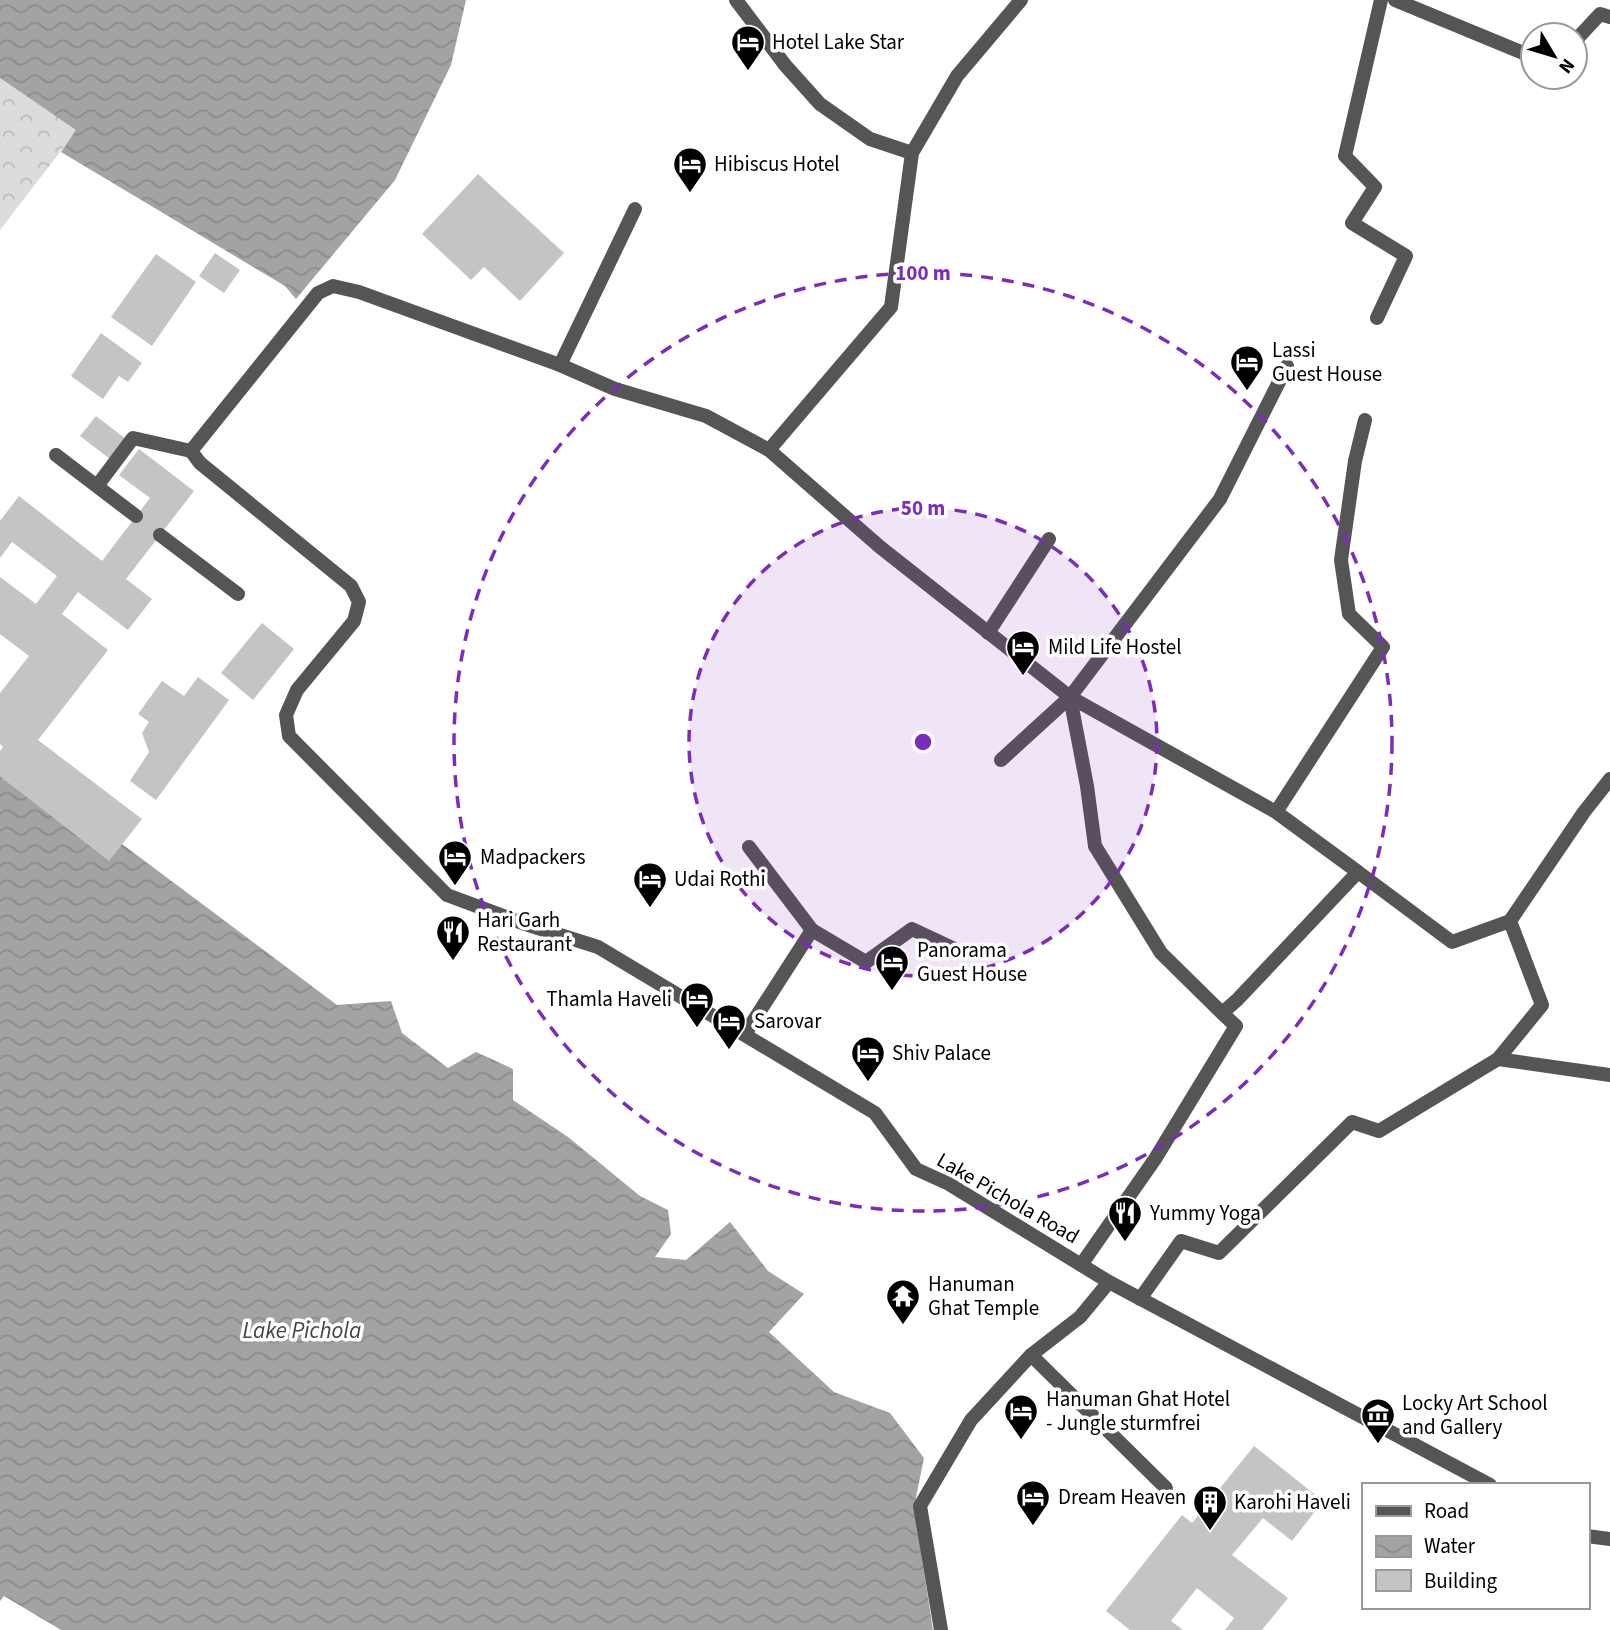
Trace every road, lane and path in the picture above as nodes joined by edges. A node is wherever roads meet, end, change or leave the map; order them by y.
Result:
1 (736, 0) edge
2 (1021, 0) edge
3 (1381, 0) edge
4 (1395, 0) edge
5 (1610, 17) edge
6 (1589, 26) edge
7 (1519, 51) edge
8 (912, 153) junction
9 (635, 209) dead end
10 (1377, 318) dead end
11 (560, 365) junction
12 (1287, 366) dead end
13 (1365, 420) dead end
14 (769, 450) junction
15 (191, 451) junction
16 (56, 455) dead end
17 (97, 486) junction
18 (136, 516) dead end
19 (160, 535) dead end
20 (1049, 539) dead end
21 (238, 594) dead end
22 (988, 633) junction
23 (1070, 697) junction
24 (1001, 760) dead end
25 (1610, 779) edge
26 (1276, 812) junction
27 (749, 847) dead end
28 (1358, 872) junction
29 (1510, 921) junction
30 (812, 930) junction
31 (960, 951) dead end
32 (1222, 1013) junction
33 (745, 1034) junction
34 (1498, 1059) junction
35 (1610, 1075) edge
36 (1081, 1265) junction
37 (1109, 1282) junction
38 (1140, 1299) junction
39 (1031, 1355) junction
40 (1486, 1483) edge
41 (1166, 1488) dead end
42 (1589, 1536) edge
43 (1610, 1539) edge
44 (941, 1630) edge

1 - 8 street
2 - 8 street
3 - 10 street
4 - 7 street
5 - 6 street
8 - 14 street
9 - 11 street
11 - 14 street
11 - 15 street
12 - 23 street
13 - 26 street
14 - 22 street
15 - 17 street
15 - 33 street, Lake Pichola Road
16 - 17 street
17 - 18 street
19 - 21 street
20 - 22 street
22 - 23 street
23 - 24 street
23 - 26 street
23 - 32 street
25 - 29 street
26 - 28 street
27 - 30 street
28 - 29 street
28 - 32 street
29 - 34 street
30 - 31 street
30 - 33 street
32 - 36 street
33 - 36 street, Lake Pichola Road
34 - 35 street
34 - 38 street
36 - 37 street, Lake Pichola Road
37 - 38 street, Lake Pichola Road
37 - 39 street
38 - 40 street, Lake Pichola Road
39 - 41 street
39 - 44 street
42 - 43 street

